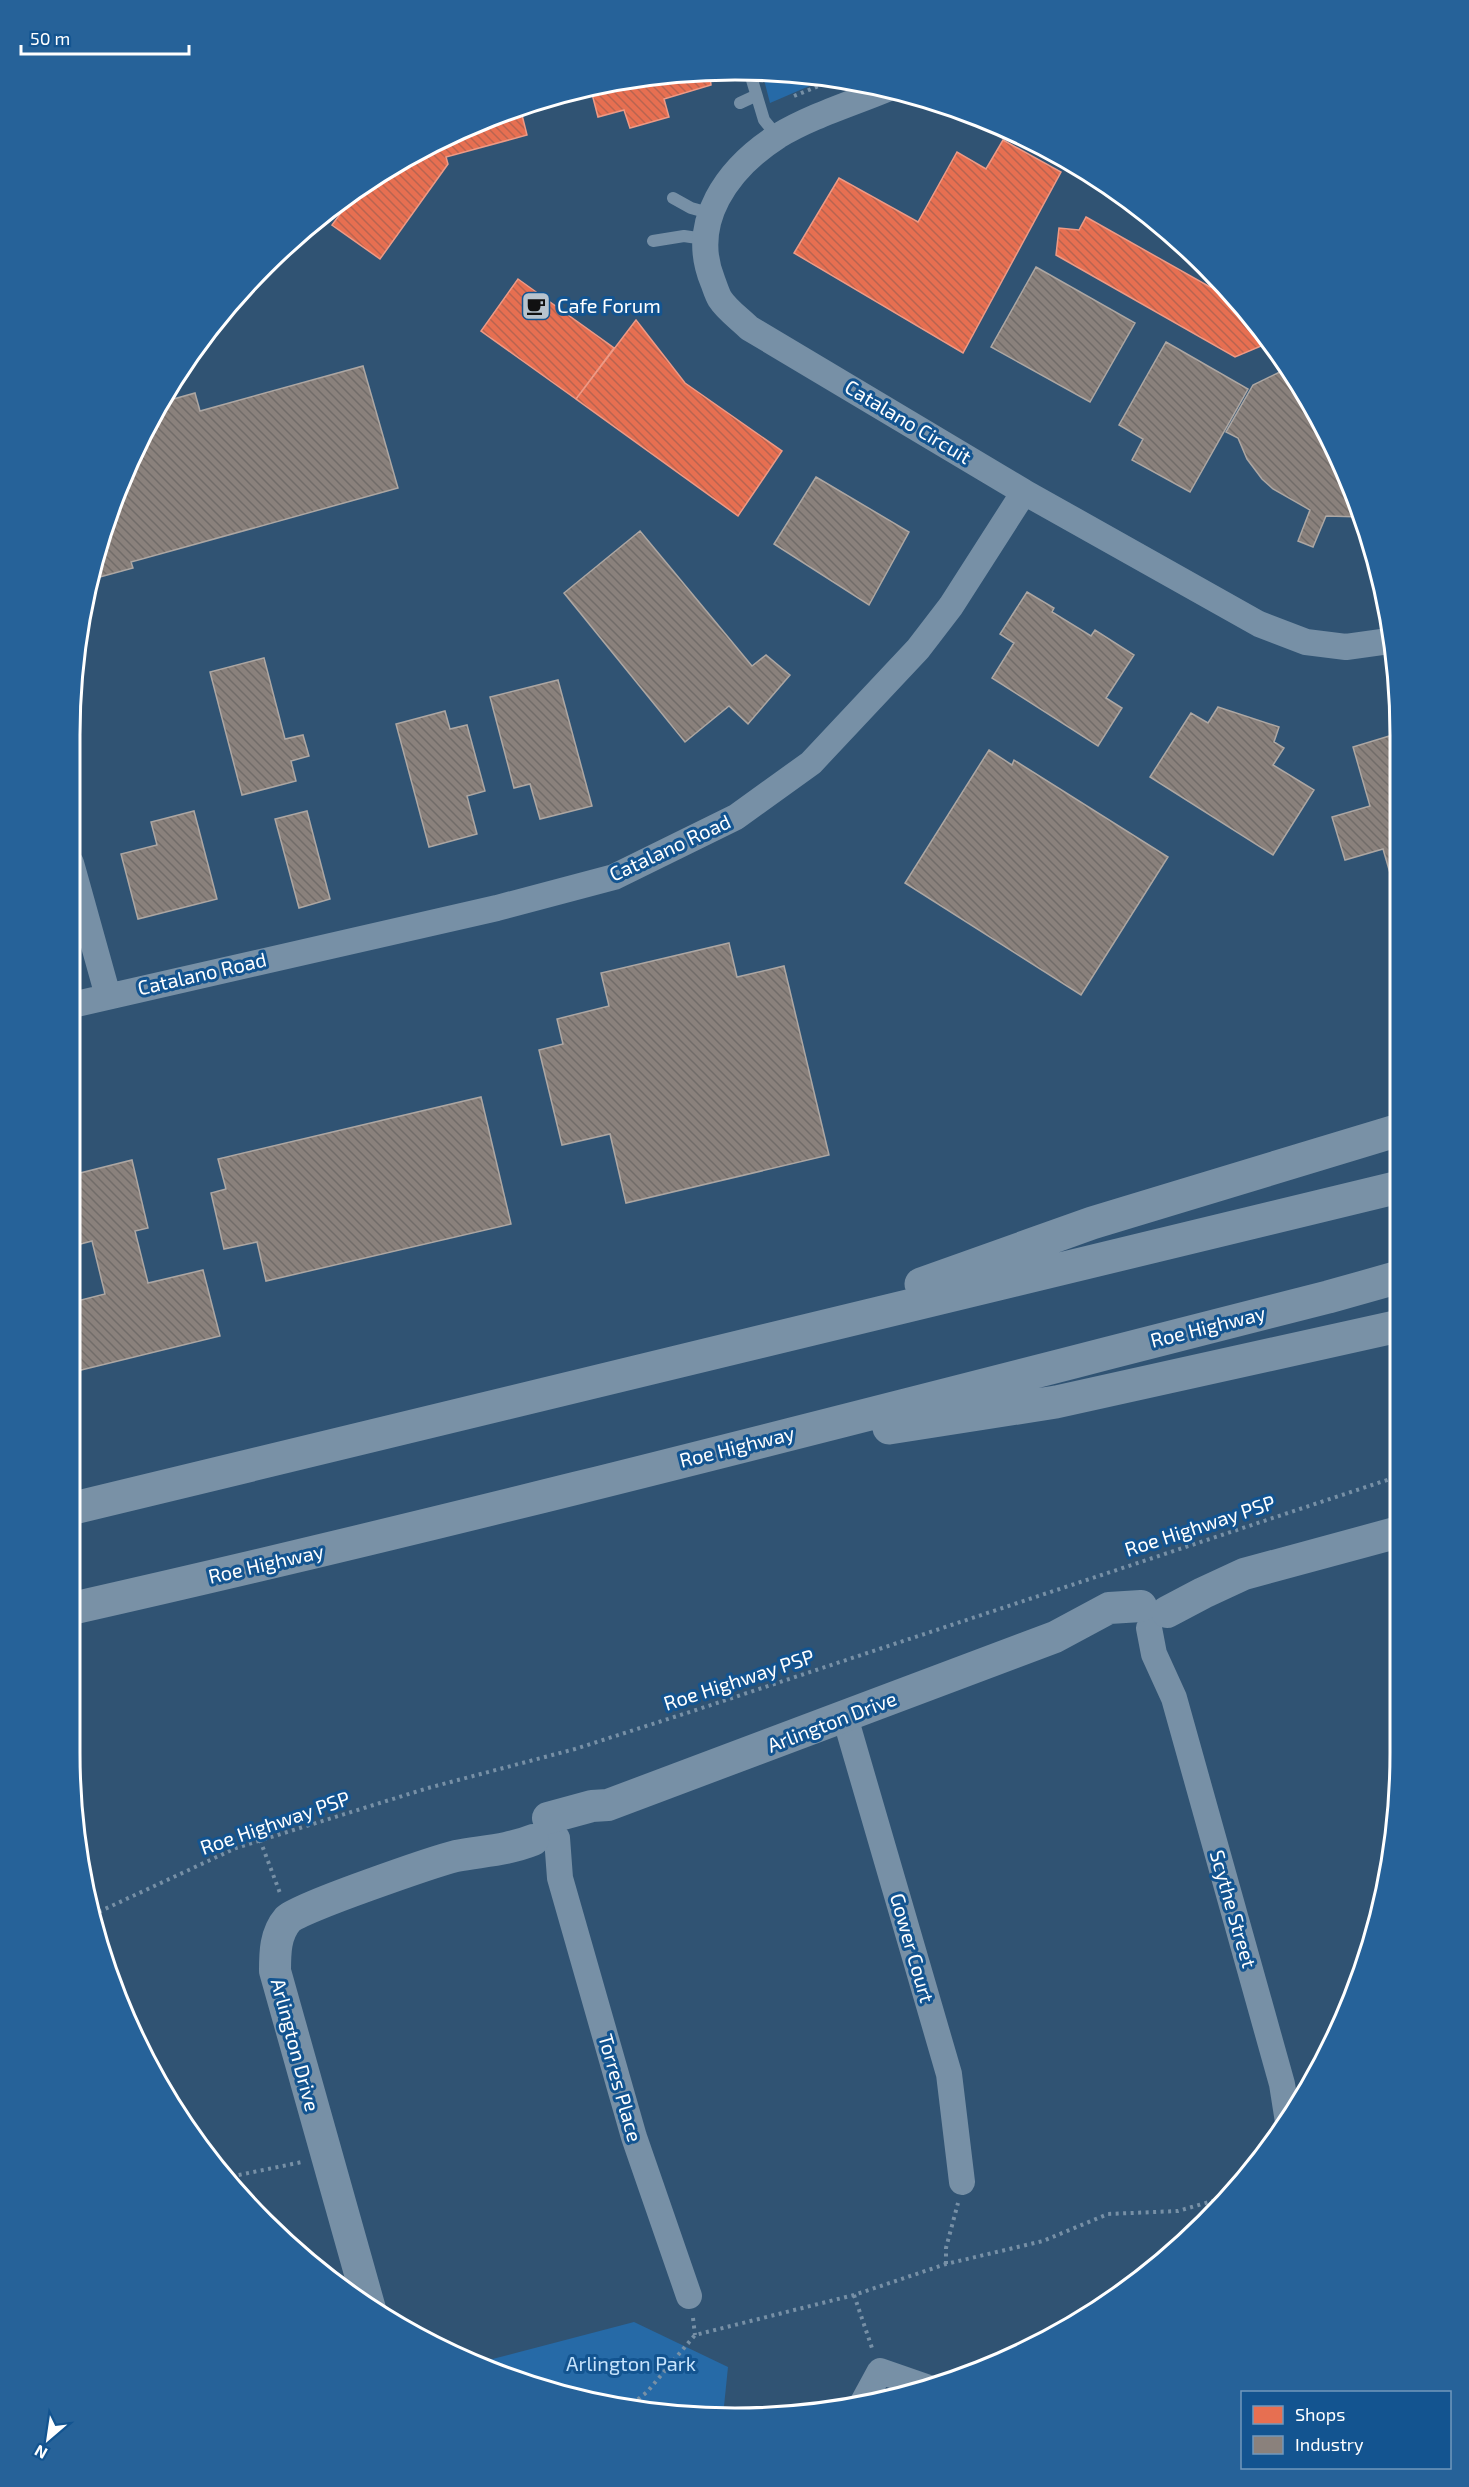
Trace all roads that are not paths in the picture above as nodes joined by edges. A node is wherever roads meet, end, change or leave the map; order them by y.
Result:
1 (751, 80) edge
2 (874, 95) edge
3 (755, 96) junction
4 (740, 103) dead end
5 (778, 136) junction
6 (673, 198) dead end
7 (709, 213) junction
8 (704, 239) junction
9 (653, 241) dead end
10 (1024, 492) junction
11 (1383, 642) edge
12 (80, 895) edge
13 (108, 996) junction
14 (80, 1003) edge
15 (1390, 1133) edge
16 (1390, 1189) edge
17 (1390, 1280) edge
18 (1390, 1328) edge
19 (750, 1344) junction
20 (694, 1458) junction
21 (80, 1507) edge
22 (1390, 1534) edge
23 (80, 1607) edge
24 (1153, 1616) junction
25 (845, 1717) junction
26 (545, 1832) junction
27 (1285, 2106) edge
28 (962, 2182) road end
29 (365, 2293) edge
30 (689, 2296) dead end
31 (913, 2382) edge
32 (868, 2394) edge

1 - 3 lane
2 - 5 street, Catalano Circuit
3 - 4 lane
3 - 5 lane
5 - 7 street, Catalano Circuit
6 - 7 lane
7 - 8 street, Catalano Circuit
8 - 9 lane
8 - 10 street, Catalano Circuit
10 - 11 street, Catalano Circuit
10 - 13 street, Catalano Road
12 - 13 street
13 - 14 street, Catalano Road
15 - 19 highway
16 - 19 highway
17 - 20 highway, Roe Highway
18 - 20 highway
19 - 21 highway
20 - 23 highway, Roe Highway
22 - 24 street, Arlington Drive
24 - 25 street, Arlington Drive
24 - 27 street, Scythe Street
25 - 26 street, Arlington Drive
25 - 28 street, Gower Court
26 - 29 street, Arlington Drive
26 - 30 street, Torres Place
31 - 32 street

